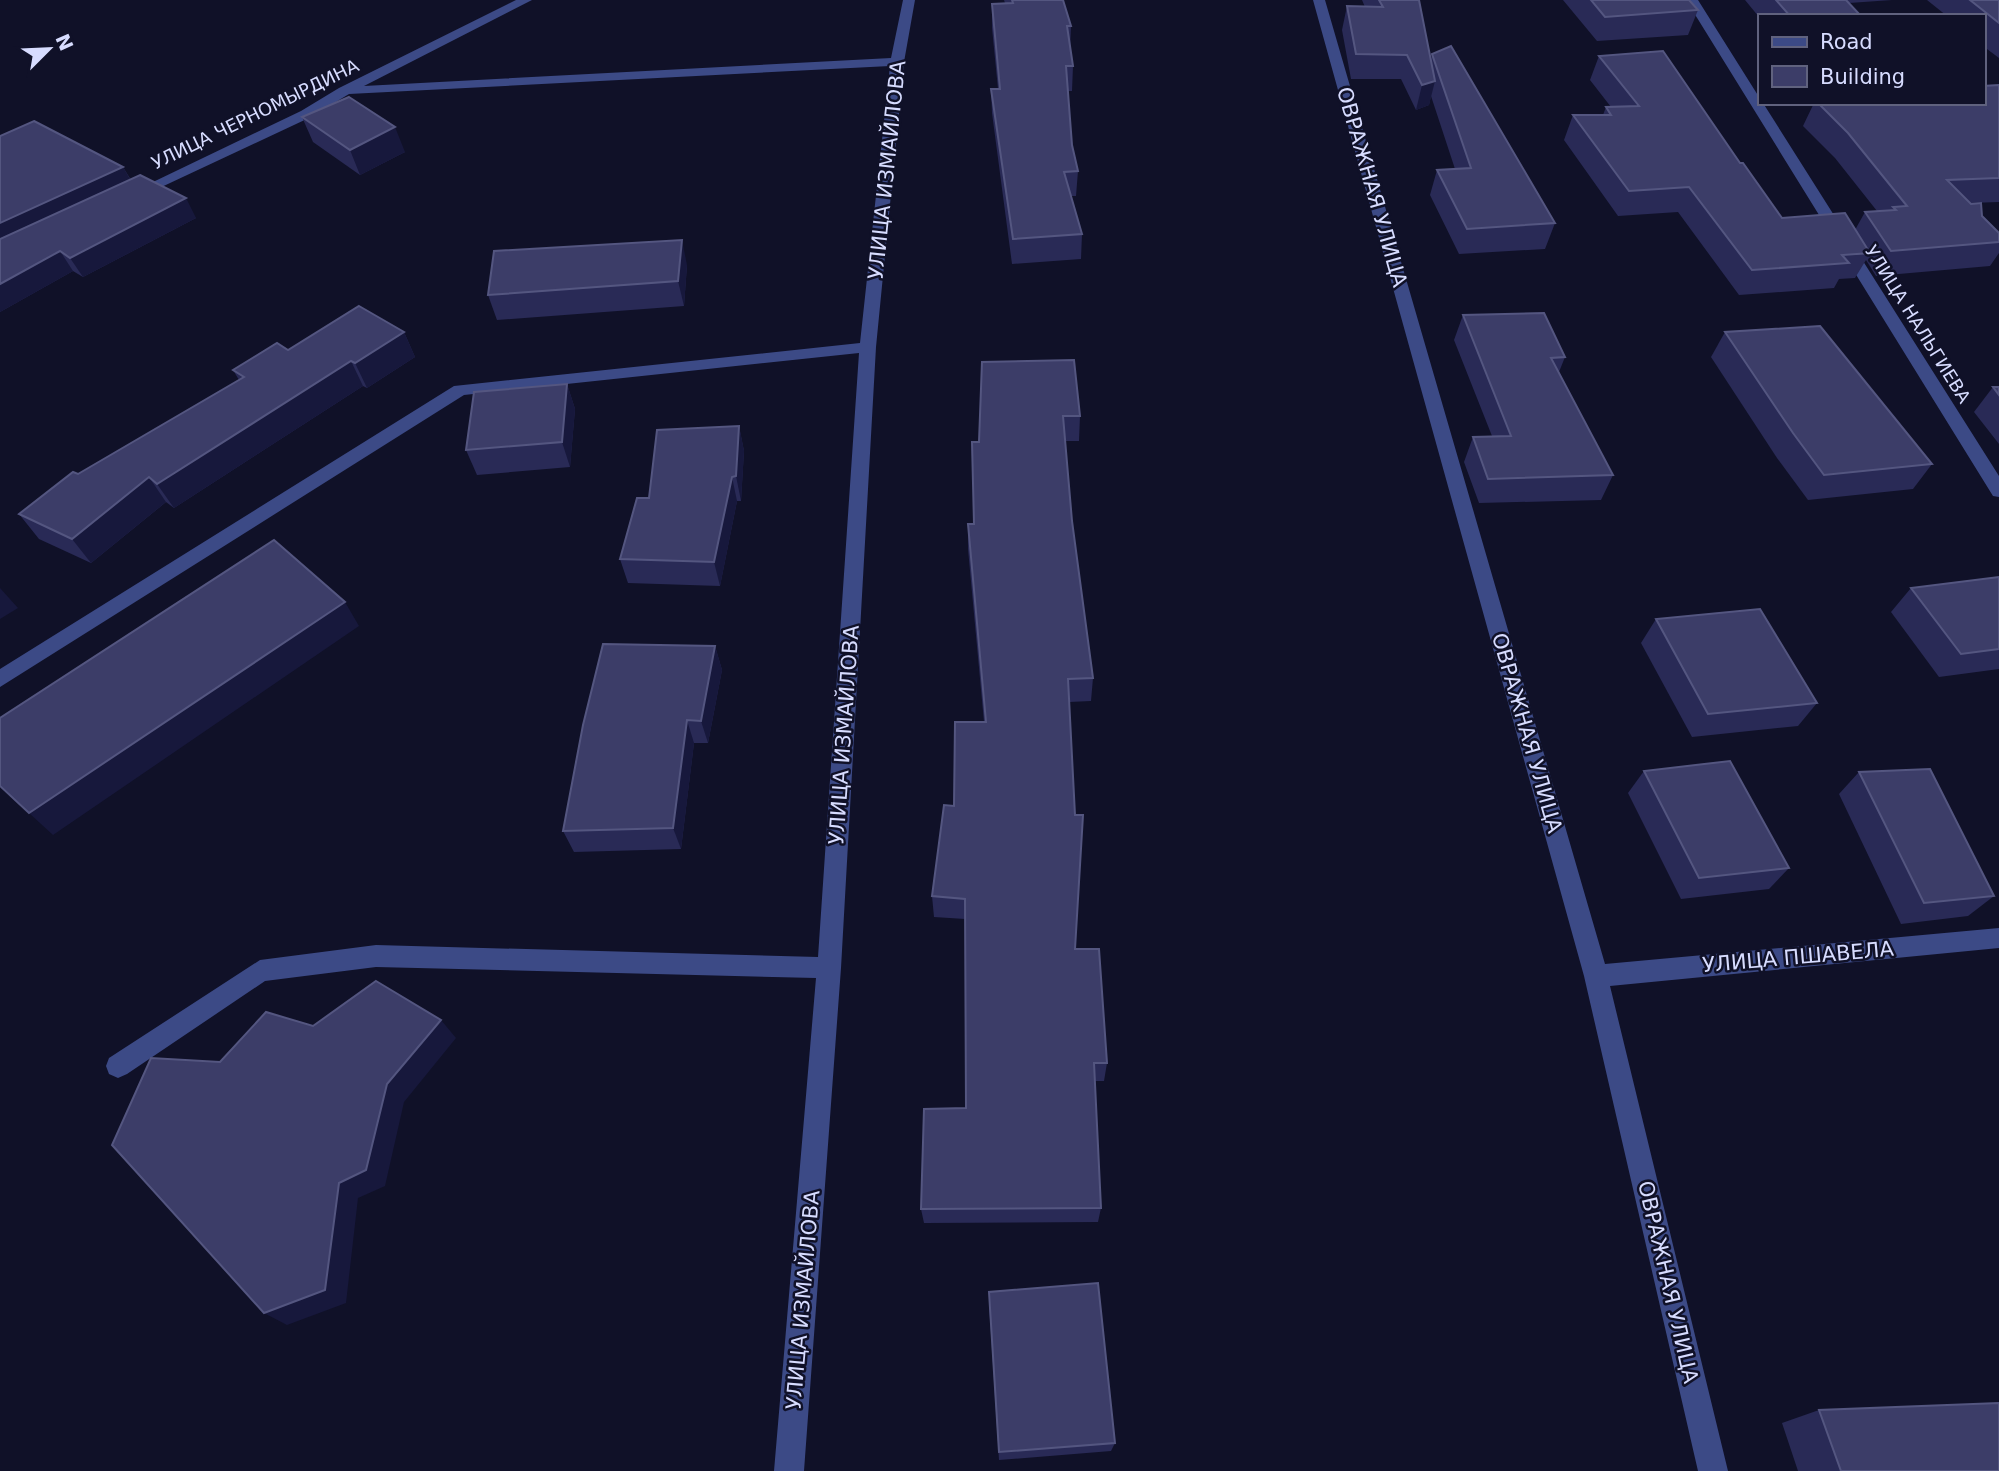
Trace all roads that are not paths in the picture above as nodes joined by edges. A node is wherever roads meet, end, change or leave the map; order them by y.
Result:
1 (526, 0) edge
2 (909, 0) edge
3 (1319, 0) edge
4 (1692, 0) edge
5 (897, 62) junction
6 (344, 91) junction
7 (122, 200) edge
8 (868, 347) junction
9 (1999, 491) edge
10 (0, 679) edge
11 (1999, 938) edge
12 (829, 968) junction
13 (1596, 976) junction
14 (118, 1066) dead end
15 (789, 1471) edge
16 (1713, 1471) edge

1 - 6 street, УЛИЦА ЧЕРНОМЫРДИНА
2 - 5 street, УЛИЦА ИЗМАЙЛОВА
3 - 13 street, ОВРАЖНАЯ УЛИЦА
4 - 9 street, УЛИЦА НАЛЬГИЕВА
5 - 6 street
5 - 8 street, УЛИЦА ИЗМАЙЛОВА
6 - 7 street, УЛИЦА ЧЕРНОМЫРДИНА
8 - 10 street
8 - 12 street, УЛИЦА ИЗМАЙЛОВА
11 - 13 street, УЛИЦА ПШАВЕЛА
12 - 14 street
12 - 15 street, УЛИЦА ИЗМАЙЛОВА
13 - 16 street, ОВРАЖНАЯ УЛИЦА

